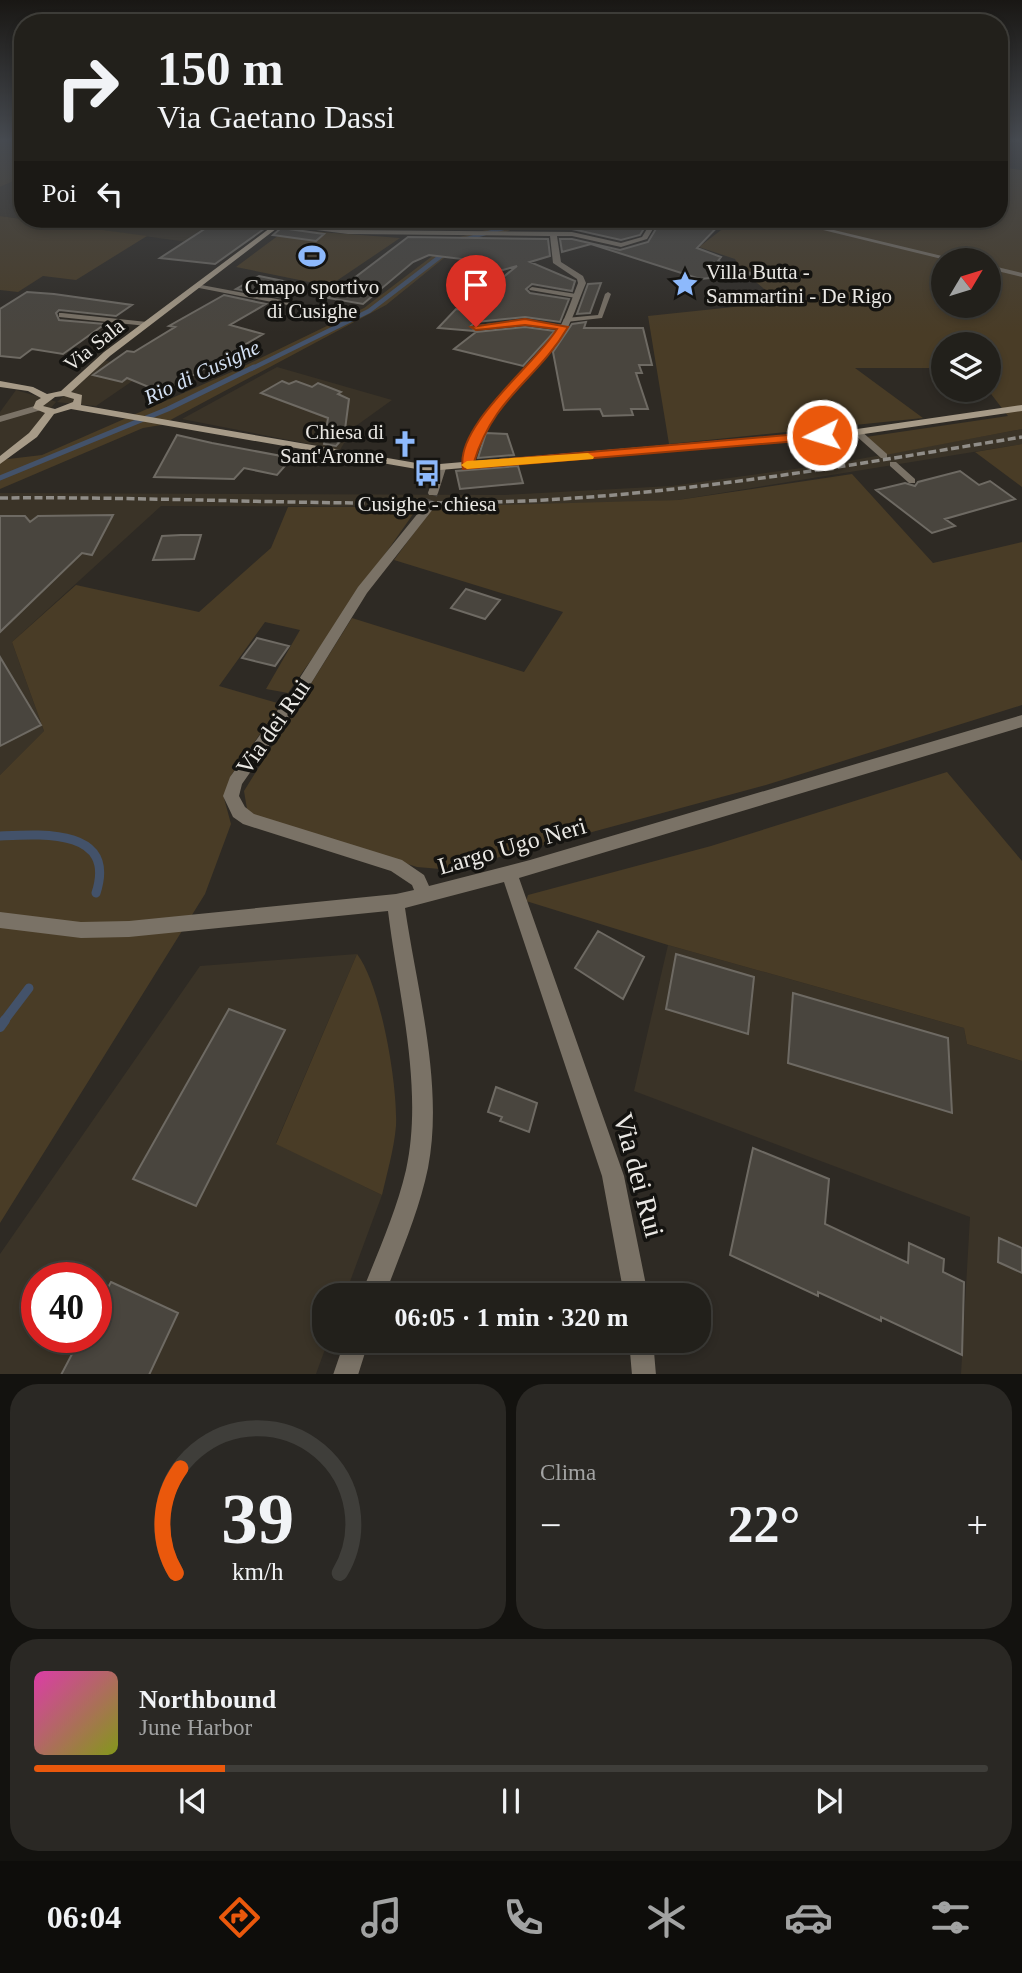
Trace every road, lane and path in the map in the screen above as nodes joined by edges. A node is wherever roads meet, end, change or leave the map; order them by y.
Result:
1 (275, 228) edge
2 (309, 228) edge
3 (652, 228) edge
4 (819, 228) edge
5 (553, 234) junction
6 (931, 254) edge
7 (1001, 270) edge
8 (1022, 275) edge
9 (199, 286) junction
10 (532, 289) dead end
11 (608, 294) dead end
12 (576, 296) junction
13 (298, 305) dead end
14 (62, 315) dead end
15 (564, 323) junction
16 (147, 324) junction
17 (476, 327) dead end
18 (0, 384) edge
19 (64, 393) junction
20 (46, 397) junction
21 (73, 407) junction
22 (38, 408) junction
23 (1022, 408) edge
24 (50, 413) junction
25 (0, 419) edge
26 (857, 432) junction
27 (884, 456) dead end
28 (0, 461) edge
29 (893, 464) dead end
30 (467, 467) junction
31 (441, 468) junction
32 (912, 481) dead end
33 (433, 493) tunnel mouth
34 (427, 509) tunnel mouth
35 (1022, 721) edge
36 (509, 873) junction
37 (425, 895) junction
38 (396, 902) junction
39 (0, 920) edge
40 (377, 1283) edge
41 (634, 1283) edge
42 (352, 1353) edge
43 (642, 1353) edge
44 (345, 1374) edge
45 (644, 1374) edge

1 - 9 street, Via Sala
2 - 5 street
3 - 5 street
4 - 6 street
5 - 12 street
7 - 8 street
9 - 13 street
9 - 16 street, Via Sala
10 - 12 lane
11 - 15 lane
12 - 15 street
14 - 16 street, Via Sala
15 - 17 lane
15 - 30 street
16 - 19 street, Via Sala
18 - 20 street
19 - 20 street
19 - 21 street
20 - 22 street
21 - 24 street
21 - 31 street
22 - 24 street
22 - 25 street
23 - 26 street
24 - 28 street
26 - 27 lane
26 - 30 street
29 - 32 lane
30 - 31 street
31 - 33 street
34 - 37 street, Via dei Rui
35 - 36 street, Largo Ugo Neri
36 - 37 street, Largo Ugo Neri
36 - 41 street, Via dei Rui
37 - 38 street, Largo Ugo Neri
38 - 39 street, Largo Ugo Neri
38 - 40 street
42 - 44 street
43 - 45 street

